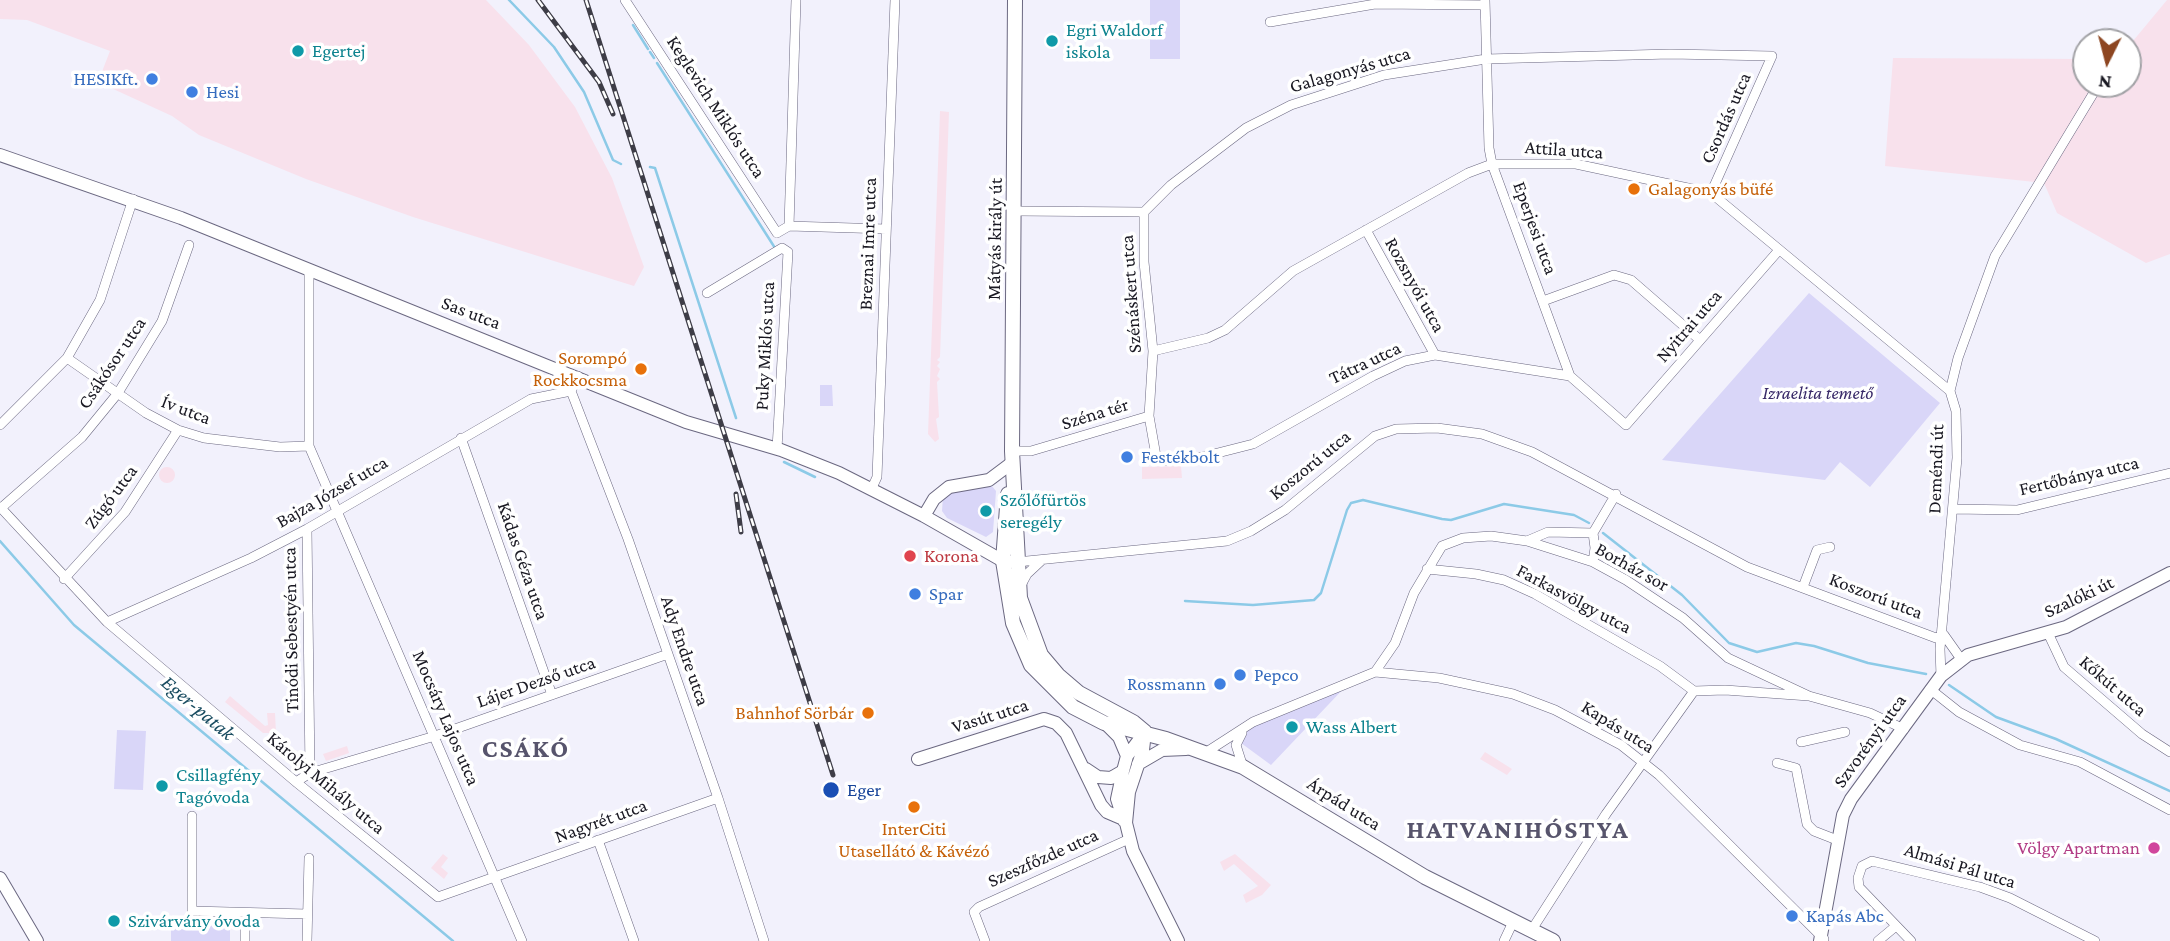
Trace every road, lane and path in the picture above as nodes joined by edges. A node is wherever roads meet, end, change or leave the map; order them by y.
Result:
1 (625, 0) edge
2 (796, 0) edge
3 (895, 0) edge
4 (1015, 0) edge
5 (1485, 2) edge
6 (1270, 22) dead end
7 (1772, 56) joint
8 (1486, 59) junction
9 (2091, 98) edge
10 (0, 155) edge
11 (1492, 164) junction
12 (1711, 193) junction
13 (133, 199) junction
14 (1015, 211) junction
15 (1144, 212) junction
16 (789, 226) junction
17 (886, 229) junction
18 (1366, 230) junction
19 (189, 245) dead end
20 (1779, 250) junction
21 (309, 271) junction
22 (707, 293) dead end
23 (1543, 301) junction
24 (1700, 340) junction
25 (1153, 351) junction
26 (1435, 355) junction
27 (67, 358) junction
28 (578, 376) junction
29 (1570, 376) junction
30 (571, 390) junction
31 (1950, 391) junction
32 (118, 393) junction
33 (1149, 416) junction
34 (0, 425) edge
35 (178, 430) junction
36 (461, 438) junction
37 (309, 446) junction
38 (777, 449) junction
39 (1156, 456) joint
40 (1013, 464) junction
41 (2170, 472) edge
42 (989, 480) junction
43 (872, 488) junction
44 (1008, 494) junction
45 (1616, 494) junction
46 (0, 508) edge
47 (1953, 509) junction
48 (338, 510) junction
49 (924, 516) junction
50 (307, 529) junction
51 (1593, 533) junction
52 (1527, 541) junction
53 (1830, 547) dead end
54 (1042, 560) junction
55 (1010, 562) junction
56 (1593, 562) junction
57 (1427, 569) junction
58 (2170, 573) edge
59 (64, 579) junction
60 (1803, 587) junction
61 (1019, 592) junction
62 (107, 622) junction
63 (2048, 633) junction
64 (1940, 636) junction
65 (1940, 649) junction
66 (668, 654) junction
67 (1958, 662) junction
68 (1375, 672) junction
69 (1941, 676) junction
70 (1930, 690) junction
71 (1694, 691) junction
72 (552, 695) junction
73 (1809, 696) junction
74 (1104, 723) junction
75 (1904, 729) junction
76 (1243, 730) junction
77 (1145, 732) junction
78 (1846, 732) dead end
79 (435, 736) junction
80 (1801, 742) dead end
81 (1201, 751) junction
82 (2170, 752) edge
83 (918, 759) dead end
84 (1132, 760) junction
85 (1643, 762) junction
86 (1777, 763) dead end
87 (1084, 767) junction
88 (1243, 767) junction
89 (1123, 771) junction
90 (310, 773) junction
91 (296, 782) junction
92 (1094, 788) junction
93 (1129, 792) junction
94 (719, 798) junction
95 (1117, 799) junction
96 (2170, 810) edge
97 (192, 816) dead end
98 (1125, 818) junction
99 (1129, 839) junction
100 (598, 840) junction
101 (1837, 840) junction
102 (309, 858) dead end
103 (495, 877) junction
104 (0, 878) edge
105 (245, 913) junction
106 (307, 914) junction
107 (1513, 922) junction
108 (1896, 926) junction
109 (1531, 930) junction
110 (1822, 939) edge
111 (37, 941) edge
112 (245, 941) edge
113 (307, 941) edge
114 (522, 941) edge
115 (634, 941) edge
116 (764, 941) edge
117 (985, 941) edge
118 (1178, 941) edge
119 (1504, 941) edge
120 (1553, 941) edge
121 (1878, 941) edge
122 (1911, 941) edge
123 (2095, 941) edge

1 - 16 street, Keglevich Miklós utca
2 - 16 street
3 - 17 street, Breznai Imre utca
4 - 14 main road, Mátyás király út
5 - 6 street, Eperjesi utca
5 - 8 street, Eperjesi utca
7 - 8 street, Galagonyás utca
7 - 12 street, Csordás utca
8 - 11 street, Eperjesi utca
8 - 15 street, Galagonyás utca
9 - 31 street, Deméndi út
10 - 13 main road, Sas utca
11 - 12 street, Attila utca
11 - 18 street, Attila utca
11 - 23 street, Eperjesi utca
12 - 20 street, Attila utca
13 - 21 main road, Sas utca
13 - 27 street
14 - 15 street
14 - 40 main road, Mátyás király út
15 - 25 street, Szénáskert utca
16 - 17 street
17 - 43 street, Breznai Imre utca
18 - 25 street, Attila utca
18 - 26 street, Rozsnyói utca
19 - 32 street, Csákósor utca
20 - 24 street, Nyitrai utca
20 - 31 street, Attila utca
21 - 28 main road, Sas utca
21 - 37 street
22 - 38 street, Puky Miklós utca
23 - 24 street
23 - 29 street, Eperjesi utca
24 - 29 street, Nyitrai utca
25 - 33 street, Szénáskert utca
26 - 29 street, Tátra utca
26 - 39 street, Tátra utca
27 - 32 street, Ív utca
27 - 34 street
28 - 30 street
28 - 38 main road, Sas utca
30 - 36 street, Bajza József utca
30 - 66 street, Ady Endre utca
31 - 47 street, Deméndi út
32 - 35 street, Ív utca
32 - 46 street, Csákósor utca
33 - 39 street, Széna tér
33 - 40 street, Széna tér
35 - 37 street, Ív utca
35 - 59 street, Zúgó utca
36 - 48 street, Bajza József utca
36 - 72 street, Kádas Géza utca
37 - 48 street
38 - 43 main road, Sas utca
40 - 42 main road
40 - 44 main road, Mátyás király út
40 - 55 main road, Mátyás király út
41 - 47 street, Fertőbánya utca
42 - 44 main road
42 - 49 main road
43 - 49 main road, Sas utca
44 - 55 main road, Mátyás király út
45 - 51 street
45 - 54 street, Koszorú utca
45 - 60 street, Koszorú utca
46 - 59 street, Károlyi Mihály utca
47 - 64 street, Deméndi út
48 - 50 street, Bajza József utca
48 - 79 street, Mocsáry Lajos utca
49 - 55 main road, Sas utca
50 - 62 street, Bajza József utca
50 - 90 street, Tinódi Sebestyén utca
51 - 52 street
51 - 56 street
52 - 56 street, Borház sor
52 - 57 street, Borház sor
53 - 60 street, Koszorú utca
54 - 55 street, Koszorú utca
54 - 61 street
55 - 61 main road, Mátyás király út
55 - 74 main road, Mátyás király út
56 - 73 street, Borház sor
57 - 68 street
57 - 71 street, Farkasvölgy utca
58 - 63 main road, Szalóki út
59 - 62 street, Károlyi Mihály utca
60 - 64 street, Koszorú utca
61 - 77 main road, Mátyás király út
62 - 91 street, Károlyi Mihály utca
63 - 67 main road, Szalóki út
63 - 82 street, Kőkút utca
64 - 65 street, Deméndi út
64 - 67 street
65 - 67 street
65 - 69 street, Deméndi út
66 - 72 street, Lájer Dezső utca
66 - 94 street, Ady Endre utca
67 - 69 main road, Szvorényi utca
68 - 76 street
68 - 85 street, Kapás utca
69 - 70 main road, Szvorényi utca
70 - 75 main road, Szvorényi utca
70 - 96 street
71 - 73 street
71 - 85 street
72 - 79 street, Lájer Dezső utca
73 - 75 street
74 - 77 main road, Mátyás király út
74 - 84 main road
75 - 101 main road, Szvorényi utca
76 - 81 street
76 - 88 street
77 - 81 main road, Árpád utca
77 - 84 main road
78 - 80 street
79 - 90 street, Lájer Dezső utca
79 - 103 street, Mocsáry Lajos utca
81 - 84 main road
81 - 88 main road, Árpád utca
83 - 87 main road, Vasút utca
84 - 89 main road
84 - 93 main road
85 - 109 street
85 - 110 street, Kapás utca
86 - 101 street
87 - 89 main road
87 - 92 main road, Vasút utca
88 - 107 main road, Árpád utca
89 - 95 main road
90 - 91 street, Lájer Dezső utca
91 - 103 street, Károlyi Mihály utca
92 - 95 main road
92 - 98 main road, Vasút utca
93 - 95 main road
93 - 98 main road
94 - 100 street, Nagyrét utca
94 - 116 street, Ady Endre utca
95 - 98 main road
97 - 105 street
98 - 99 main road
99 - 117 street, Szeszfőzde utca
99 - 118 main road
100 - 103 street, Nagyrét utca
100 - 115 street
101 - 110 main road, Szvorényi utca
102 - 106 street
103 - 114 street, Mocsáry Lajos utca
104 - 111 main road
105 - 106 street
105 - 112 street
106 - 113 street
107 - 109 main road, Árpád utca
107 - 119 street
108 - 121 street
108 - 122 street
108 - 123 street, Almási Pál utca
109 - 120 main road, Árpád utca

